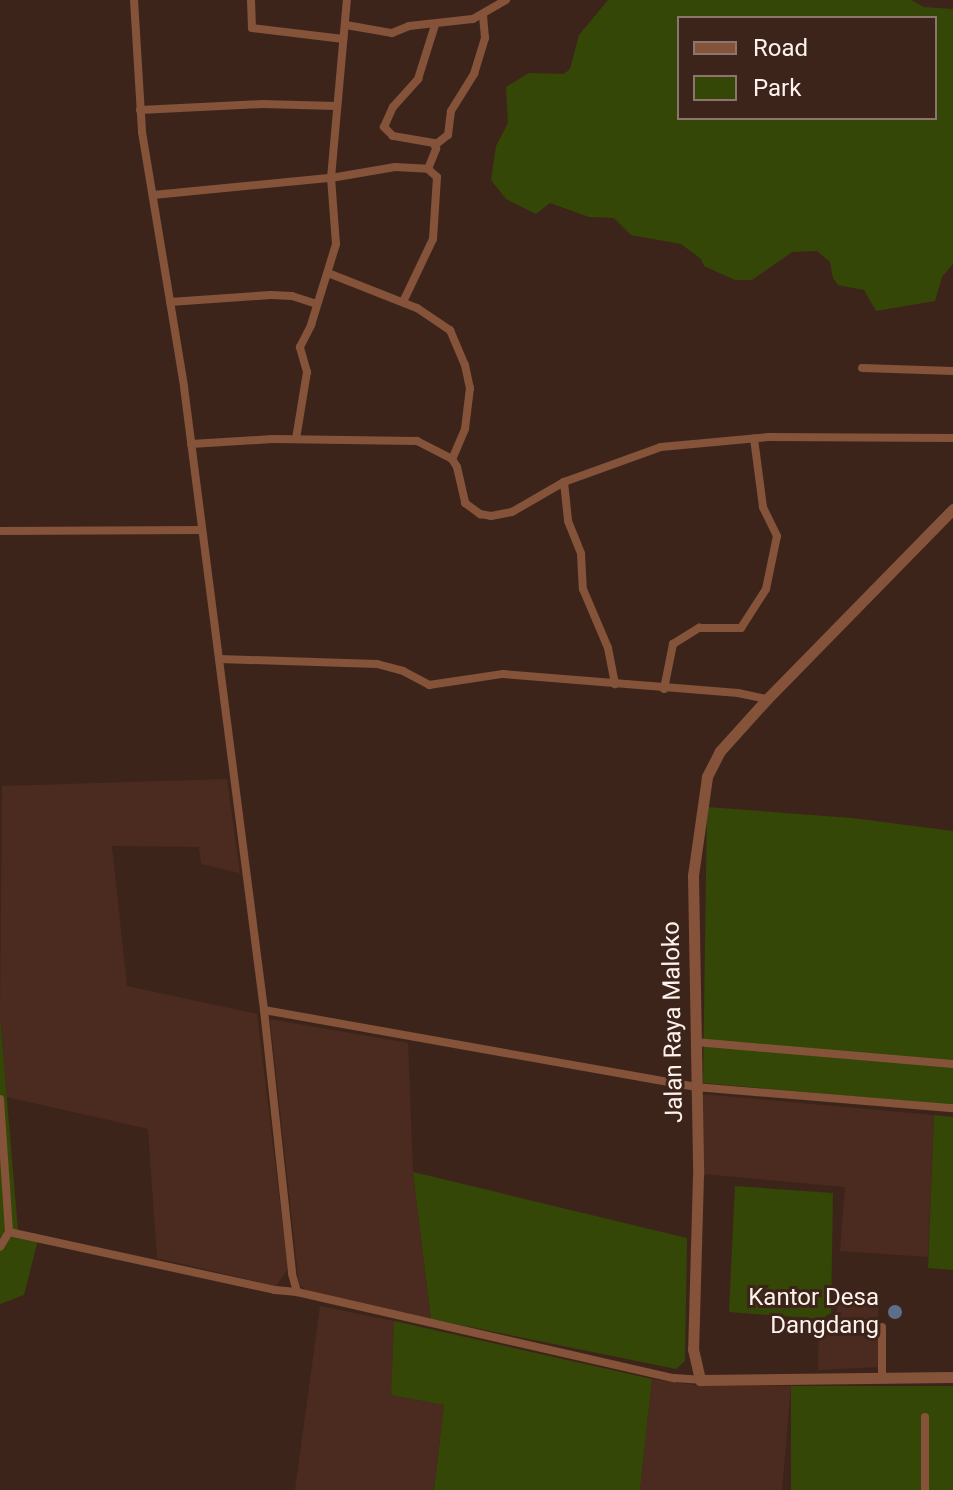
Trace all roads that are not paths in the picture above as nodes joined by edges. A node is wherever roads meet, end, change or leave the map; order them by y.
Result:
1 (134, 0) edge
2 (251, 0) edge
3 (347, 0) edge
4 (506, 0) edge
5 (483, 16) junction
6 (346, 25) junction
7 (435, 25) junction
8 (343, 39) junction
9 (336, 106) junction
10 (140, 110) junction
11 (435, 145) junction
12 (428, 169) junction
13 (331, 178) junction
14 (153, 195) junction
15 (328, 273) junction
16 (170, 302) junction
17 (403, 302) junction
18 (317, 304) junction
19 (862, 368) dead end
20 (953, 371) edge
21 (953, 438) edge
22 (296, 439) junction
23 (754, 439) junction
24 (191, 444) junction
25 (452, 459) junction
26 (564, 482) junction
27 (953, 509) edge
28 (202, 530) junction
29 (0, 531) edge
30 (219, 659) junction
31 (615, 684) junction
32 (664, 689) junction
33 (767, 699) junction
34 (264, 1010) junction
35 (695, 1042) junction
36 (953, 1064) edge
37 (695, 1087) junction
38 (0, 1099) edge
39 (953, 1108) edge
40 (9, 1232) junction
41 (0, 1247) edge
42 (297, 1292) junction
43 (882, 1327) dead end
44 (953, 1377) edge
45 (882, 1378) junction
46 (700, 1380) junction
47 (925, 1417) dead end
48 (925, 1490) edge

1 - 10 street
2 - 8 street
3 - 6 street
4 - 5 street
5 - 7 street
5 - 11 street
6 - 7 street
6 - 8 street
7 - 11 street
8 - 9 street
9 - 10 street
9 - 13 street
10 - 14 street
11 - 12 street
12 - 13 street
12 - 17 street
13 - 14 street
13 - 15 street
14 - 16 street
15 - 17 street
15 - 18 street
16 - 18 street
16 - 24 street
17 - 25 street
18 - 22 street
19 - 20 street
21 - 23 street
22 - 24 street
22 - 25 street
23 - 26 street
23 - 32 street
24 - 28 street
25 - 26 street
26 - 31 street
27 - 33 street, Jalan Raya Maloko
28 - 29 street
28 - 30 street
30 - 31 street
30 - 34 street
31 - 32 street
32 - 33 street
33 - 35 street, Jalan Raya Maloko
34 - 37 street
34 - 42 street
35 - 36 street
35 - 37 street, Jalan Raya Maloko
37 - 39 street
37 - 46 street, Jalan Raya Maloko
38 - 40 street
40 - 41 street
40 - 42 street
42 - 46 street
43 - 45 street
44 - 45 street
45 - 46 street
47 - 48 street

